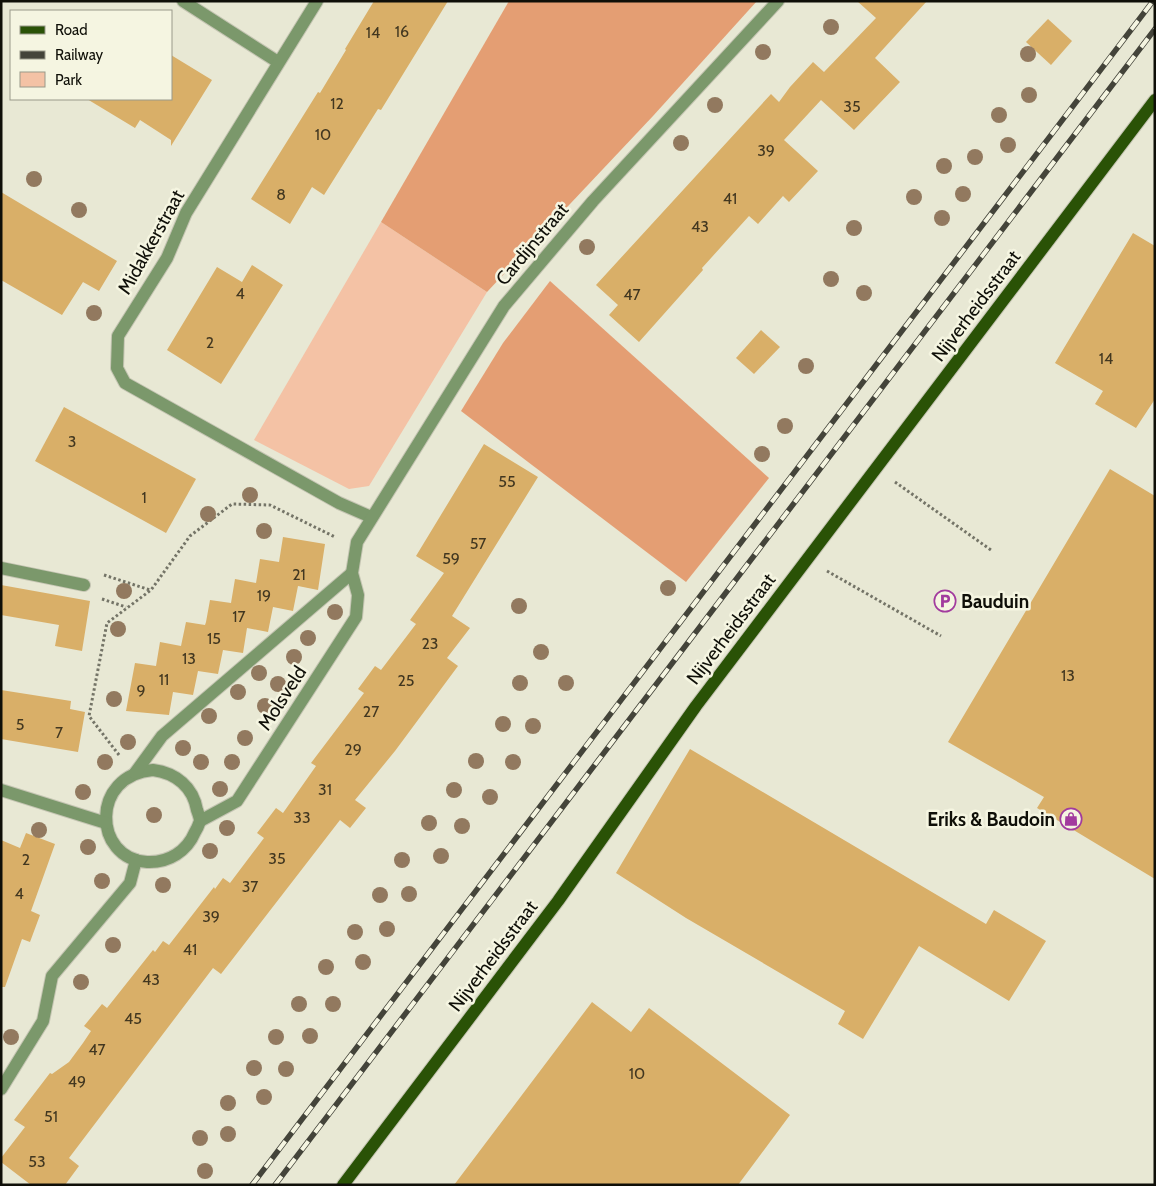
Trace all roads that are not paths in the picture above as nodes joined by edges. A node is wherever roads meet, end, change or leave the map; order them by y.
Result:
1 (183, 1) edge
2 (318, 1) edge
3 (778, 1) edge
4 (278, 62) junction
5 (1155, 100) edge
6 (372, 517) junction
7 (356, 545) joint
8 (1, 568) edge
9 (352, 573) junction
10 (84, 585) road end
11 (135, 773) junction
12 (1, 790) edge
13 (200, 821) junction
14 (106, 823) junction
15 (136, 860) junction
16 (1, 1089) edge
17 (343, 1185) edge

1 - 4 street
2 - 4 street, Midakkerstraat
3 - 6 street, Cardijnstraat
4 - 6 street, Midakkerstraat
5 - 17 main road, Nijverheidsstraat
6 - 7 street, Cardijnstraat
7 - 9 street, Molsveld
8 - 10 street
9 - 11 street
9 - 13 street, Molsveld
11 - 13 street
11 - 14 street
12 - 14 street
13 - 15 street
14 - 15 street
15 - 16 street

